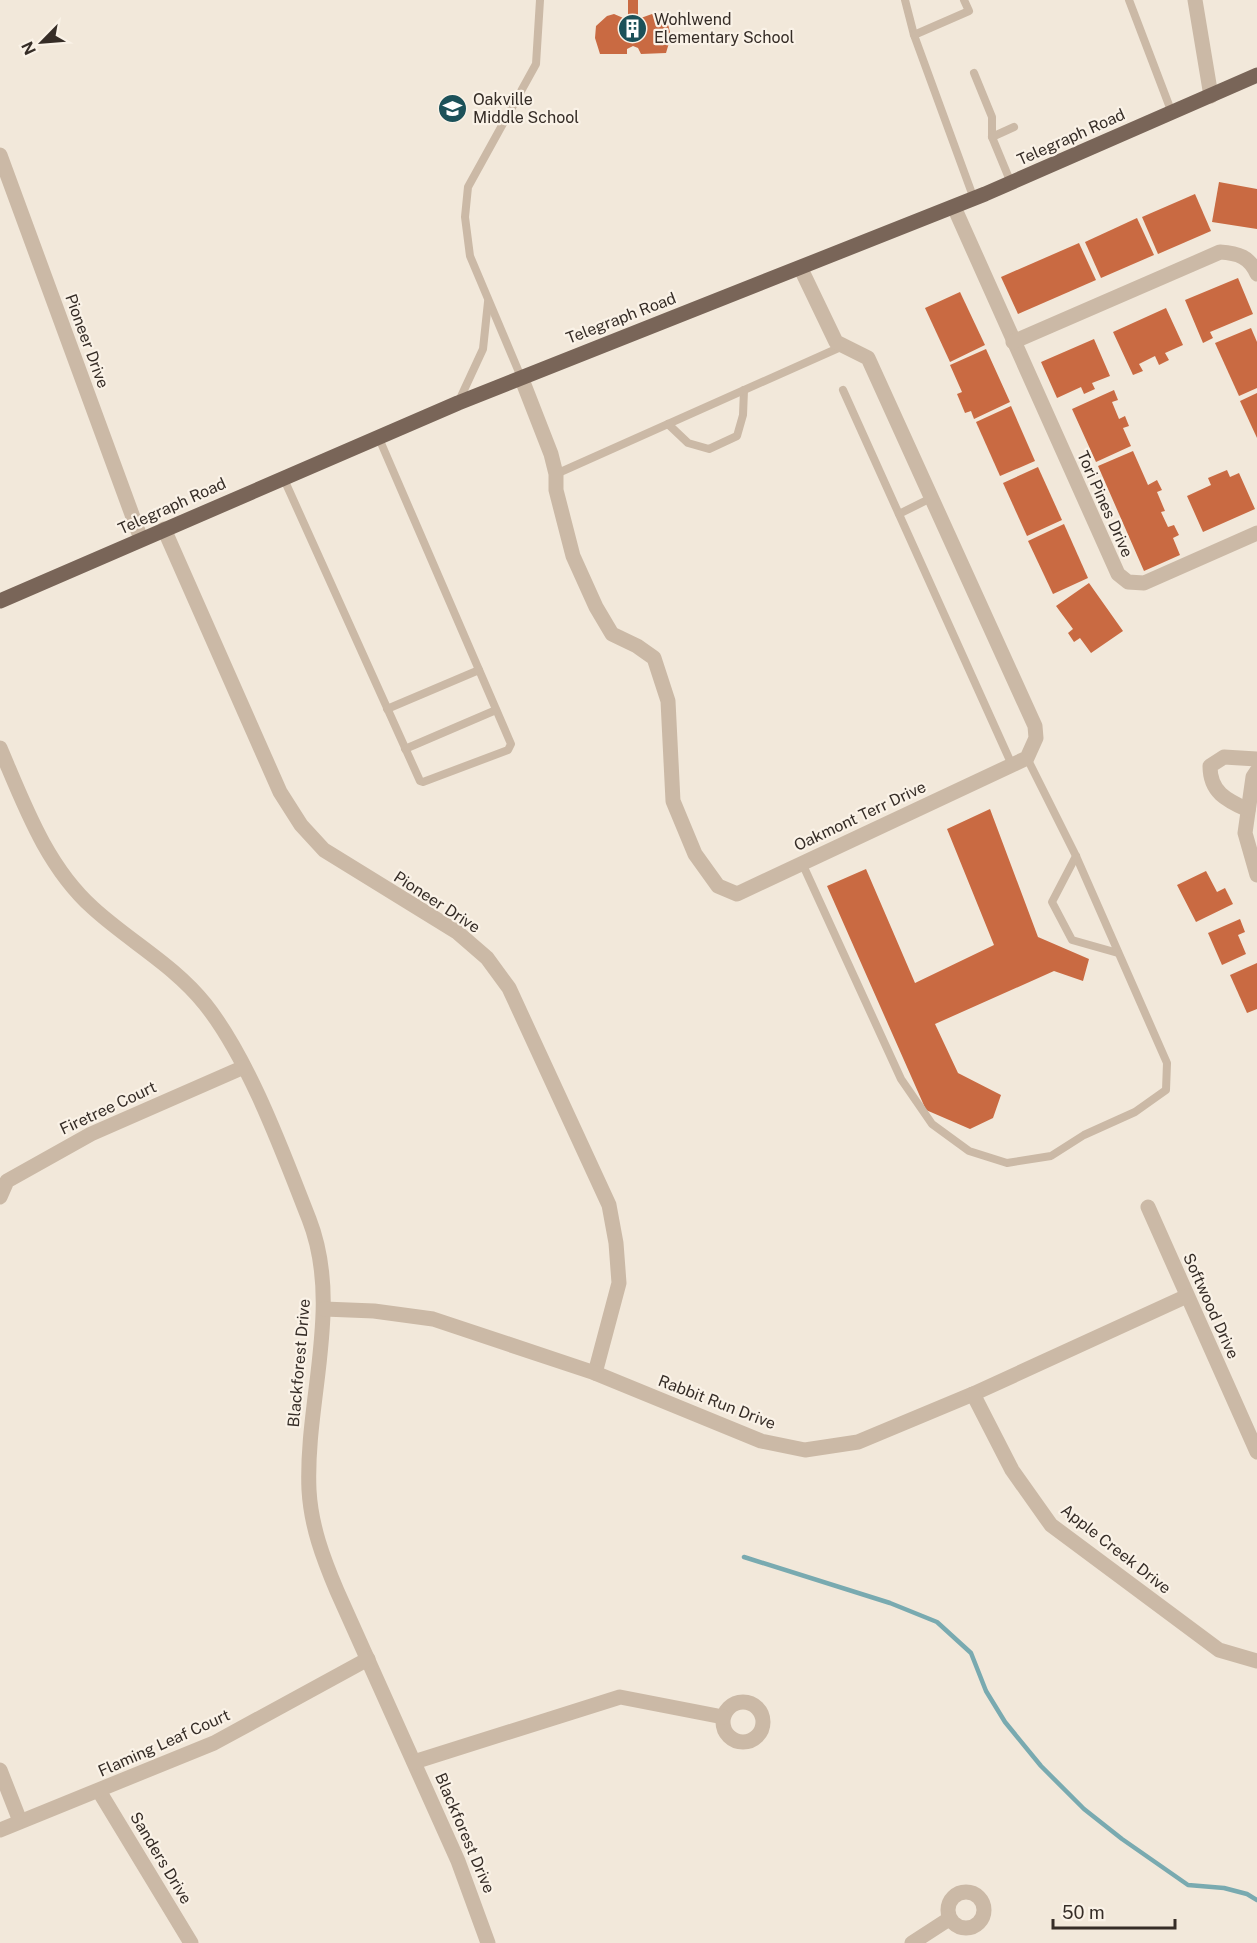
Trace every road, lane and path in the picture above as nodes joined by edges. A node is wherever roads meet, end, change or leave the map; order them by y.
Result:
1 (540, 0) edge
2 (905, 0) edge
3 (964, 0) edge
4 (1129, 0) edge
5 (1195, 0) edge
6 (914, 35) junction
7 (975, 73) dead end
8 (1257, 75) edge
9 (1211, 96) junction
10 (1172, 112) junction
11 (1014, 127) dead end
12 (992, 137) junction
13 (0, 155) edge
14 (1011, 183) junction
15 (974, 199) junction
16 (954, 207) junction
17 (801, 268) junction
18 (1257, 274) edge
19 (488, 298) junction
20 (1013, 342) junction
21 (843, 346) junction
22 (521, 377) junction
23 (744, 390) junction
24 (843, 390) dead end
25 (458, 403) junction
26 (668, 424) junction
27 (378, 436) junction
28 (556, 474) junction
29 (283, 477) junction
30 (932, 498) junction
31 (899, 514) junction
32 (164, 529) junction
33 (1257, 533) edge
34 (141, 539) junction
35 (1, 602) edge
36 (479, 670) junction
37 (387, 710) junction
38 (496, 710) junction
39 (0, 748) edge
40 (405, 748) junction
41 (1027, 758) junction
42 (1257, 759) edge
43 (1012, 765) junction
44 (1257, 771) edge
45 (1248, 810) junction
46 (1076, 856) junction
47 (802, 863) junction
48 (1257, 875) edge
49 (1118, 953) junction
50 (244, 1067) junction
51 (0, 1197) edge
52 (1148, 1207) dead end
53 (1187, 1296) junction
54 (324, 1309) junction
55 (595, 1373) junction
56 (973, 1394) junction
57 (1257, 1452) edge
58 (368, 1659) junction
59 (1257, 1661) edge
60 (723, 1717) dead end
61 (414, 1762) junction
62 (0, 1770) edge
63 (99, 1791) junction
64 (20, 1821) junction
65 (0, 1830) edge
66 (949, 1919) dead end
67 (191, 1943) edge
68 (488, 1943) edge
69 (912, 1943) edge

1 - 19 lane
2 - 6 lane
3 - 6 lane
4 - 10 lane
5 - 9 street
6 - 15 lane
7 - 12 lane
8 - 9 main road, Telegraph Road
9 - 10 main road, Telegraph Road
10 - 14 main road, Telegraph Road
11 - 12 lane
12 - 14 lane
13 - 34 street, Pioneer Drive
14 - 15 main road, Telegraph Road
15 - 16 main road, Telegraph Road
16 - 17 main road, Telegraph Road
16 - 20 street, Tori Pines Drive
17 - 21 street
17 - 22 main road, Telegraph Road
18 - 20 street
19 - 22 lane
19 - 25 lane
20 - 33 street, Tori Pines Drive
21 - 23 lane
21 - 30 street
22 - 25 main road, Telegraph Road
22 - 28 street, Oakmont Terr Drive
23 - 26 lane
23 - 26 lane
24 - 31 lane
25 - 27 main road, Telegraph Road
26 - 28 lane
27 - 29 main road, Telegraph Road
27 - 36 lane
28 - 47 street, Oakmont Terr Drive
29 - 32 main road, Telegraph Road
29 - 37 lane
30 - 31 lane
30 - 41 street
31 - 43 lane
32 - 34 main road, Telegraph Road
32 - 55 street, Pioneer Drive
34 - 35 main road, Telegraph Road
36 - 37 lane
36 - 38 lane
37 - 40 lane
38 - 40 lane
38 - 40 lane
39 - 50 street, Blackforest Drive
41 - 43 street, Oakmont Terr Drive
41 - 46 lane
42 - 45 street
43 - 47 street, Oakmont Terr Drive
44 - 45 street
45 - 48 street
46 - 49 lane
46 - 49 lane
47 - 49 lane
50 - 51 street, Firetree Court
50 - 54 street, Blackforest Drive
52 - 53 street, Softwood Drive
53 - 56 street, Rabbit Run Drive
53 - 57 street, Softwood Drive
54 - 55 street, Rabbit Run Drive
54 - 58 street, Blackforest Drive
55 - 56 street, Rabbit Run Drive
56 - 59 street, Apple Creek Drive
58 - 61 street, Blackforest Drive
58 - 63 street, Flaming Leaf Court
60 - 61 street
61 - 68 street, Blackforest Drive
62 - 64 street
63 - 64 street, Flaming Leaf Court
63 - 67 street, Sanders Drive
64 - 65 street, Flaming Leaf Court
66 - 69 street

